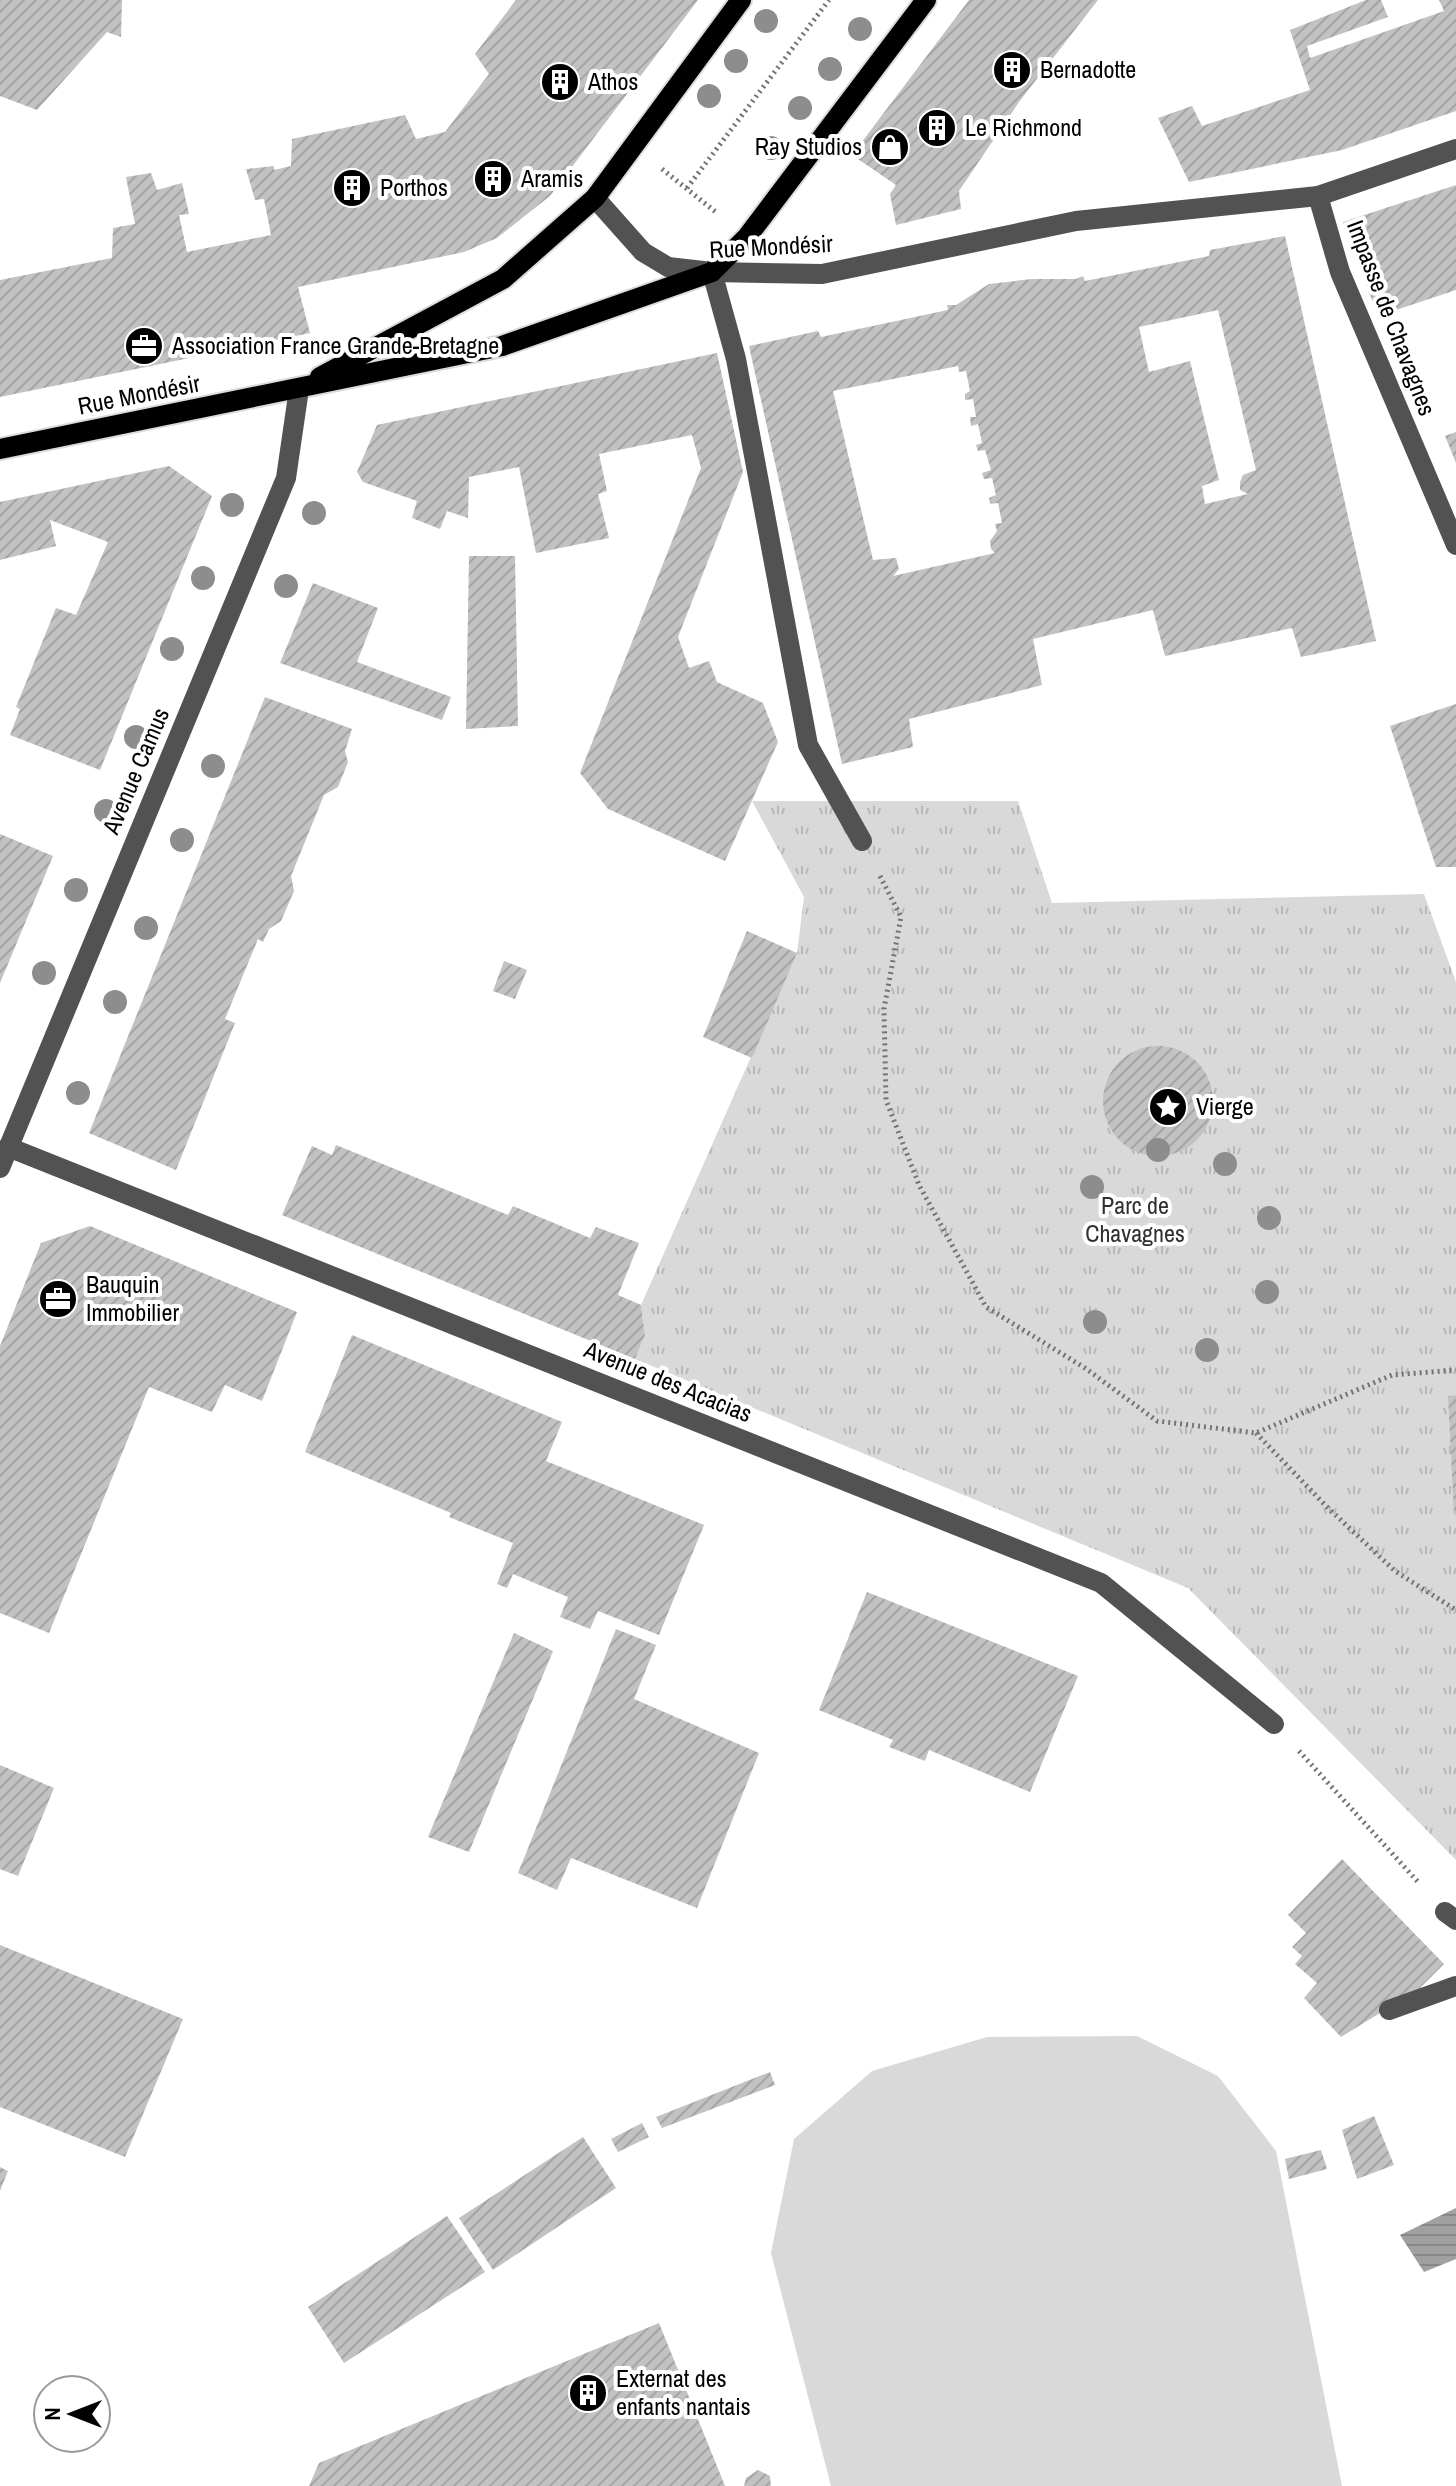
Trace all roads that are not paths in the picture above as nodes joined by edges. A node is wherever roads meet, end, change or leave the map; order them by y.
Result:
1 (741, 0) edge
2 (926, 0) edge
3 (1456, 149) edge
4 (1318, 196) junction
5 (595, 198) junction
6 (712, 272) junction
7 (299, 389) junction
8 (0, 449) edge
9 (1456, 545) edge
10 (862, 841) road end
11 (8, 1147) junction
12 (0, 1168) edge
13 (1274, 1724) road end
14 (1456, 1986) edge
15 (1389, 2010) dead end

1 - 5 main road
2 - 6 main road
3 - 4 street, Rue Mondésir
4 - 6 street, Rue Mondésir
4 - 9 street, Impasse de Chavagnes
5 - 6 street
5 - 7 main road
6 - 7 main road, Rue Mondésir
6 - 10 street
7 - 8 main road, Rue Mondésir
7 - 11 street, Avenue Camus
11 - 12 street, Avenue Camus
11 - 13 street, Avenue des Acacias
14 - 15 street

